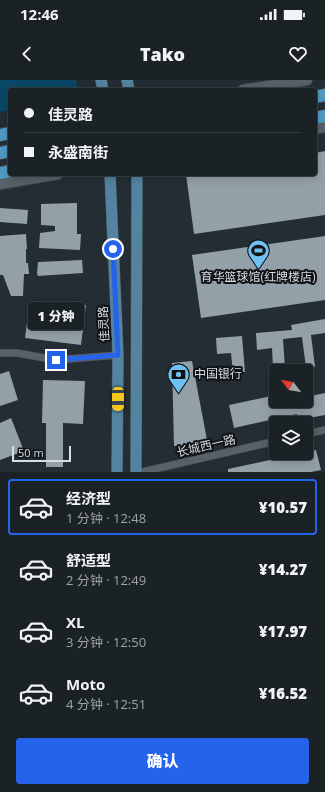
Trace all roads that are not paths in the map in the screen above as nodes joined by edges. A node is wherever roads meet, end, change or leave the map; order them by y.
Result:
1 (307, 80) edge
2 (256, 88) edge
3 (46, 176) edge
4 (110, 176) edge
5 (136, 176) edge
6 (0, 184) edge
7 (0, 352) edge
8 (118, 355) junction
9 (325, 430) edge
10 (313, 433) edge
11 (269, 443) edge
12 (117, 472) edge
13 (136, 472) edge
14 (142, 472) edge

1 - 2 main road
3 - 6 main road
4 - 8 main road, 佳灵路
5 - 13 main road
7 - 8 street
8 - 12 main road, 佳灵路
9 - 10 street
11 - 14 street, 长城西一路

